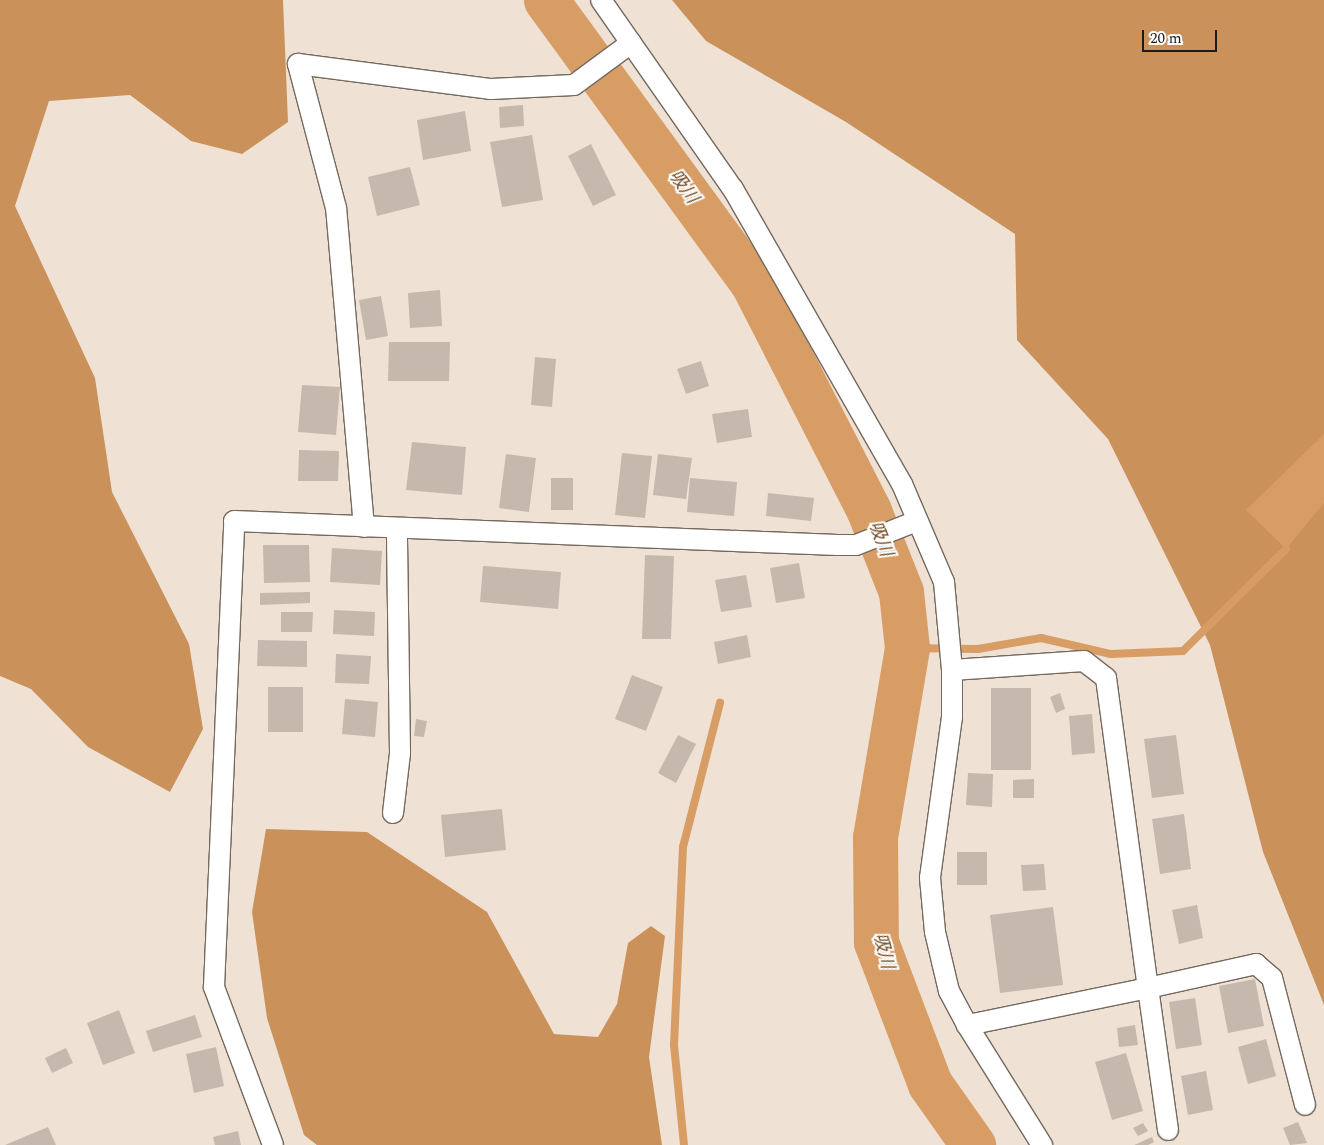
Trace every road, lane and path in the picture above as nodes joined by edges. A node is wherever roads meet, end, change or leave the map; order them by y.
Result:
1 (601, 0) edge
2 (624, 49) junction
3 (918, 521) junction
4 (364, 527) junction
5 (397, 528) junction
6 (952, 670) junction
7 (393, 813) dead end
8 (1148, 988) junction
9 (967, 1025) junction
10 (1305, 1105) dead end
11 (1168, 1130) dead end
12 (273, 1145) edge
13 (1042, 1145) edge

1 - 2 street
2 - 3 street
2 - 4 street
3 - 5 street
3 - 6 street
4 - 5 street
4 - 12 street
5 - 7 street
6 - 8 street
6 - 9 street
8 - 9 street
8 - 10 street
8 - 11 street
9 - 13 street

